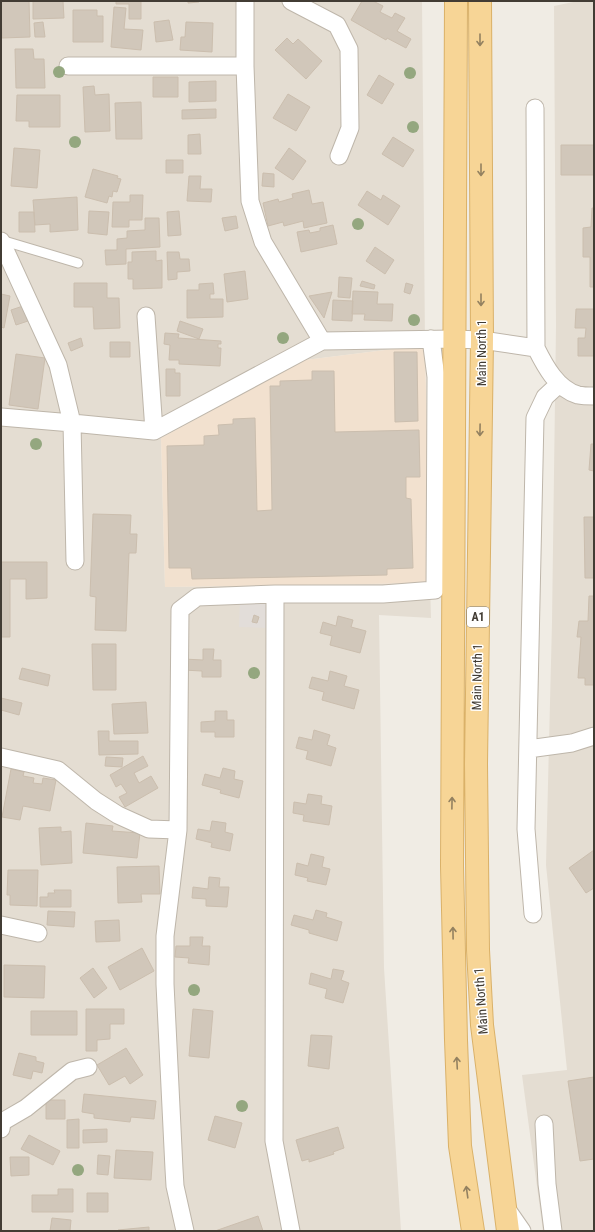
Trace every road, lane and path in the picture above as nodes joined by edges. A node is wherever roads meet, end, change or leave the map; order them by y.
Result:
1 (245, 1) edge
2 (291, 1) edge
3 (456, 1) edge
4 (480, 1) edge
5 (68, 66) dead end
6 (245, 66) junction
7 (536, 108) dead end
8 (339, 156) dead end
9 (1, 241) edge
10 (78, 263) dead end
11 (146, 316) dead end
12 (431, 339) junction
13 (453, 339) junction
14 (482, 340) junction
15 (322, 341) junction
16 (536, 348) junction
17 (559, 384) junction
18 (594, 396) edge
19 (1, 417) edge
20 (72, 423) junction
21 (154, 431) junction
22 (75, 561) dead end
23 (275, 594) junction
24 (594, 736) edge
25 (528, 749) junction
26 (1, 757) edge
27 (178, 830) junction
28 (533, 914) dead end
29 (1, 925) edge
30 (38, 933) dead end
31 (88, 1067) dead end
32 (1, 1124) edge
33 (544, 1124) dead end
34 (506, 1208) junction
35 (185, 1231) edge
36 (291, 1231) edge
37 (473, 1231) edge
38 (508, 1231) edge
39 (522, 1231) edge
40 (553, 1231) edge

1 - 6 street
2 - 8 street
3 - 13 main road, Main North 1 / A1
4 -> 14 main road, Main North 1 / A1
5 - 6 street
6 - 15 street
7 - 16 street
9 - 10 lane
9 - 20 street
11 - 21 street
12 - 13 street
12 - 15 street
12 - 23 street
13 - 14 street
37 -> 13 main road, Main North 1 / A1
14 - 16 street
14 -> 34 main road, Main North 1 / A1
15 - 21 street
16 - 17 street
17 - 18 street
17 - 25 street
19 - 20 street
20 - 21 street
20 - 22 street
23 - 27 street
23 - 36 street
24 - 25 street
25 - 28 street
26 - 27 street
27 - 35 street
29 - 30 street
31 - 32 street
33 - 40 street
34 - 38 main road, Main North 1 / A1
34 - 39 street

